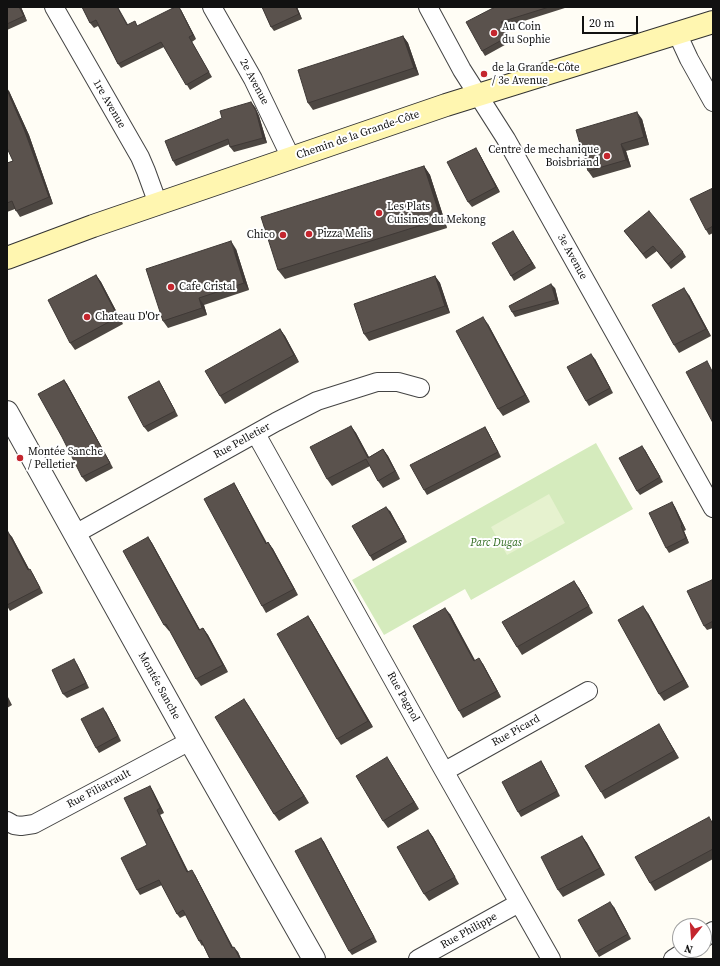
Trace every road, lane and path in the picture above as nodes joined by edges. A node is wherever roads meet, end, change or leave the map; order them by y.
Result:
1 (54, 7) edge
2 (212, 7) edge
3 (428, 7) edge
4 (713, 22) edge
5 (677, 33) junction
6 (478, 94) junction
7 (713, 102) edge
8 (291, 158) junction
9 (158, 204) junction
10 (7, 258) edge
11 (420, 388) dead end
12 (7, 412) edge
13 (256, 434) junction
14 (713, 508) edge
15 (75, 534) junction
16 (588, 691) dead end
17 (190, 741) junction
18 (445, 771) junction
19 (7, 821) edge
20 (519, 903) junction
21 (314, 959) edge
22 (418, 959) edge
23 (551, 959) edge

1 - 9 street, 1re Avenue
2 - 8 street, 2e Avenue
3 - 6 street, 3e Avenue
4 - 5 main road, Chemin de la Grande-Côte
5 - 6 main road, Chemin de la Grande-Côte
5 - 7 street
6 - 8 main road, Chemin de la Grande-Côte
6 - 14 street, 3e Avenue
8 - 9 main road, Chemin de la Grande-Côte
9 - 10 main road, Chemin de la Grande-Côte
11 - 13 street, Rue Pelletier
12 - 15 street, Montée Sanche
13 - 15 street, Rue Pelletier
13 - 18 street, Rue Pagnol
15 - 17 street, Montée Sanche
16 - 18 street, Rue Picard
17 - 19 street, Rue Filiatrault
17 - 21 street, Montée Sanche
18 - 20 street, Rue Pagnol
20 - 22 street, Rue Philippe
20 - 23 street, Rue Pagnol

